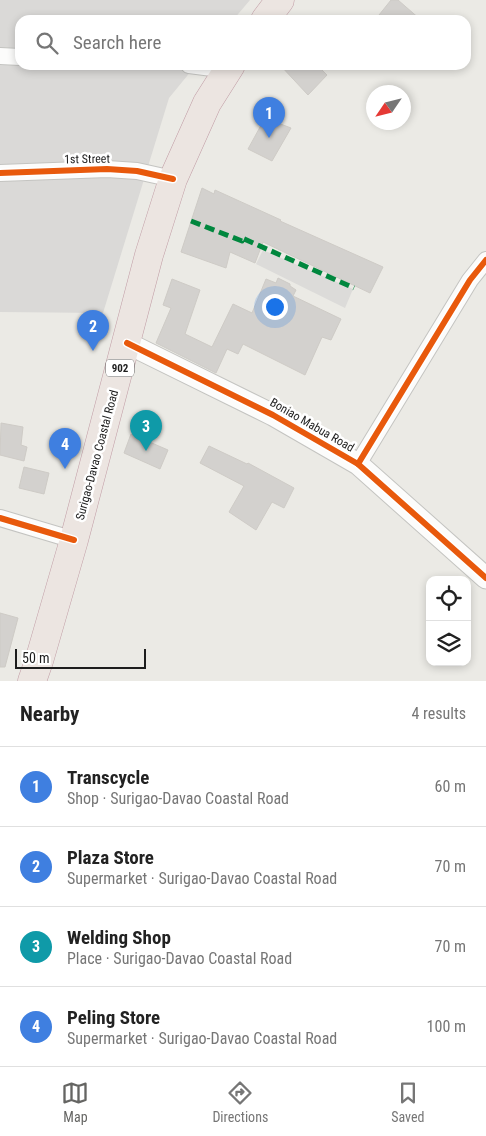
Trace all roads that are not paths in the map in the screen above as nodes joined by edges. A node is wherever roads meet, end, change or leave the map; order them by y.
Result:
1 (280, 0) edge
2 (269, 15) edge
3 (0, 56) edge
4 (15, 57) edge
5 (228, 70) edge
6 (0, 173) edge
7 (173, 179) junction
8 (486, 260) edge
9 (127, 343) junction
10 (358, 464) junction
11 (0, 518) edge
12 (74, 540) junction
13 (486, 578) edge
14 (32, 681) edge

1 - 2 highway
3 - 4 street
5 - 7 highway, Surigao-Davao Coastal Road / 902
6 - 7 street, 1st Street
7 - 9 highway, Surigao-Davao Coastal Road / 902
8 - 10 street
9 - 10 street, Boniao Mabua Road
9 - 12 highway, Surigao-Davao Coastal Road / 902
10 - 13 street, Boniao Mabua Road
11 - 12 street
12 - 14 highway, Surigao-Davao Coastal Road / 902

